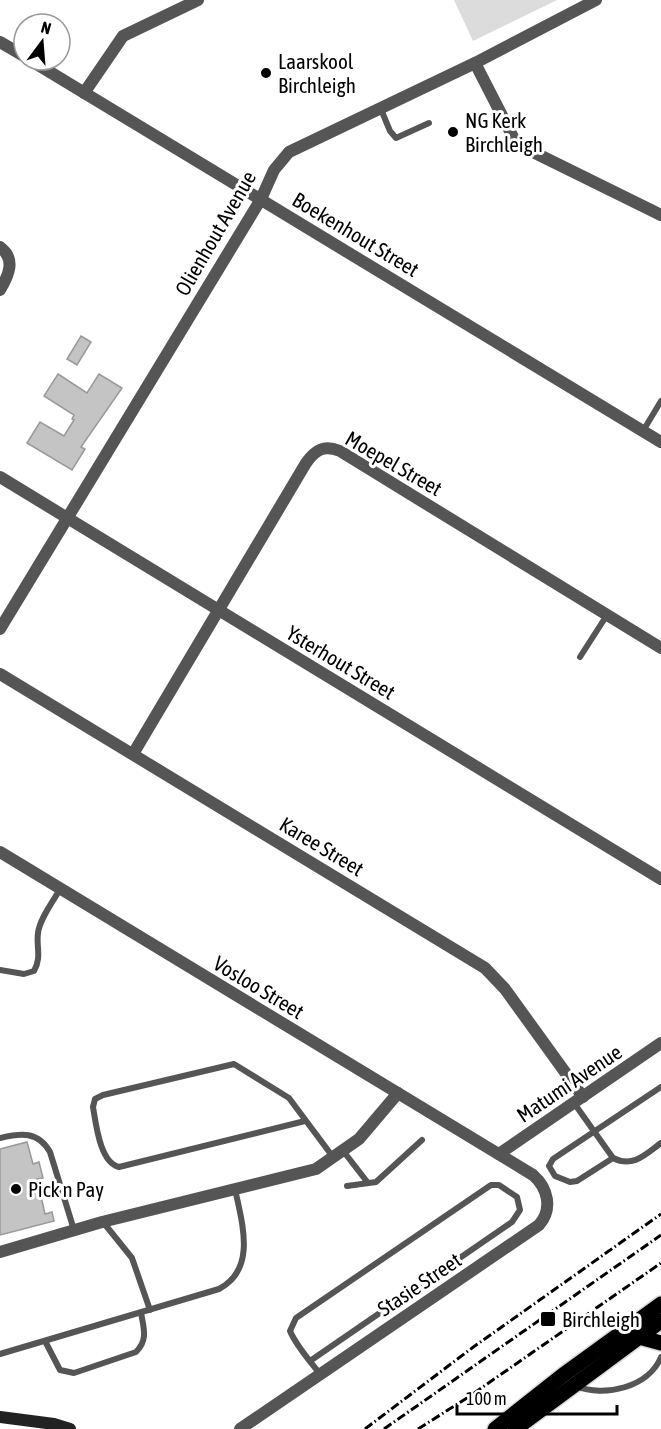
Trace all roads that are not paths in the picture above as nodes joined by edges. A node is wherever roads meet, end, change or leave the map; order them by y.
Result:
1 (198, 0) edge
2 (596, 0) edge
3 (475, 63) junction
4 (50, 72) edge
5 (84, 93) junction
6 (380, 107) junction
7 (429, 123) dead end
8 (261, 199) junction
9 (661, 214) edge
10 (0, 247) edge
11 (0, 290) edge
12 (661, 401) edge
13 (644, 431) junction
14 (661, 442) edge
15 (0, 477) edge
16 (67, 518) junction
17 (218, 610) junction
18 (607, 615) junction
19 (0, 629) edge
20 (661, 648) edge
21 (580, 657) dead end
22 (0, 674) edge
23 (133, 754) junction
24 (0, 852) edge
25 (661, 879) edge
26 (60, 889) junction
27 (0, 970) edge
28 (661, 1045) edge
29 (661, 1087) edge
30 (398, 1093) junction
31 (578, 1100) junction
32 (305, 1121) junction
33 (596, 1132) junction
34 (0, 1138) edge
35 (422, 1140) dead end
36 (661, 1143) edge
37 (499, 1154) junction
38 (339, 1156) junction
39 (613, 1158) junction
40 (368, 1183) junction
41 (347, 1186) dead end
42 (235, 1189) junction
43 (102, 1222) junction
44 (75, 1230) junction
45 (0, 1252) edge
46 (150, 1310) junction
47 (141, 1313) junction
48 (658, 1319) edge
49 (639, 1337) junction
50 (45, 1341) junction
51 (661, 1343) edge
52 (0, 1354) edge
53 (661, 1358) edge
54 (310, 1361) junction
55 (320, 1375) junction
56 (573, 1384) junction
57 (0, 1408) edge
58 (0, 1417) edge
59 (54, 1424) junction
60 (70, 1429) edge
61 (240, 1429) edge
62 (495, 1429) edge
63 (515, 1429) edge

1 - 5 street
2 - 3 street, Olienhout Avenue
3 - 6 street, Olienhout Avenue
3 - 9 street
4 - 5 street, Boekenhout Street
5 - 8 street, Boekenhout Street
6 - 7 lane
6 - 8 street, Olienhout Avenue
8 - 13 street, Boekenhout Street
8 - 16 street, Olienhout Avenue
10 - 11 street
12 - 13 lane
13 - 14 street, Boekenhout Street
15 - 16 street, Ysterhout Street
16 - 17 street, Ysterhout Street
16 - 19 street, Olienhout Avenue
17 - 18 street, Moepel Street
17 - 23 street, Moepel Street
17 - 25 street, Ysterhout Street
18 - 20 street, Moepel Street
18 - 21 lane
22 - 23 street, Karee Street
23 - 31 street, Karee Street
24 - 26 street, Vosloo Street
26 - 27 lane
26 - 30 street, Vosloo Street
28 - 31 street, Matumi Avenue
29 - 33 lane
30 - 37 street, Vosloo Street
30 - 38 street
31 - 33 lane
31 - 37 street, Matumi Avenue
32 - 32 lane
32 - 38 lane
33 - 39 lane
33 - 39 lane
34 - 44 lane
35 - 40 lane
36 - 39 lane
37 - 55 street, Stasie Street
38 - 40 lane
38 - 42 street
40 - 41 lane
42 - 43 street
42 - 46 lane
43 - 44 street
43 - 46 lane
44 - 45 street
46 - 47 lane
47 - 50 lane
47 - 50 lane
48 - 49 main road
48 - 62 main road
49 - 51 main road
49 - 56 main road
50 - 52 lane
53 - 56 lane
54 - 54 lane
54 - 55 lane
55 - 61 street, Stasie Street
56 - 63 main road
57 - 59 street
58 - 59 street
59 - 60 street

